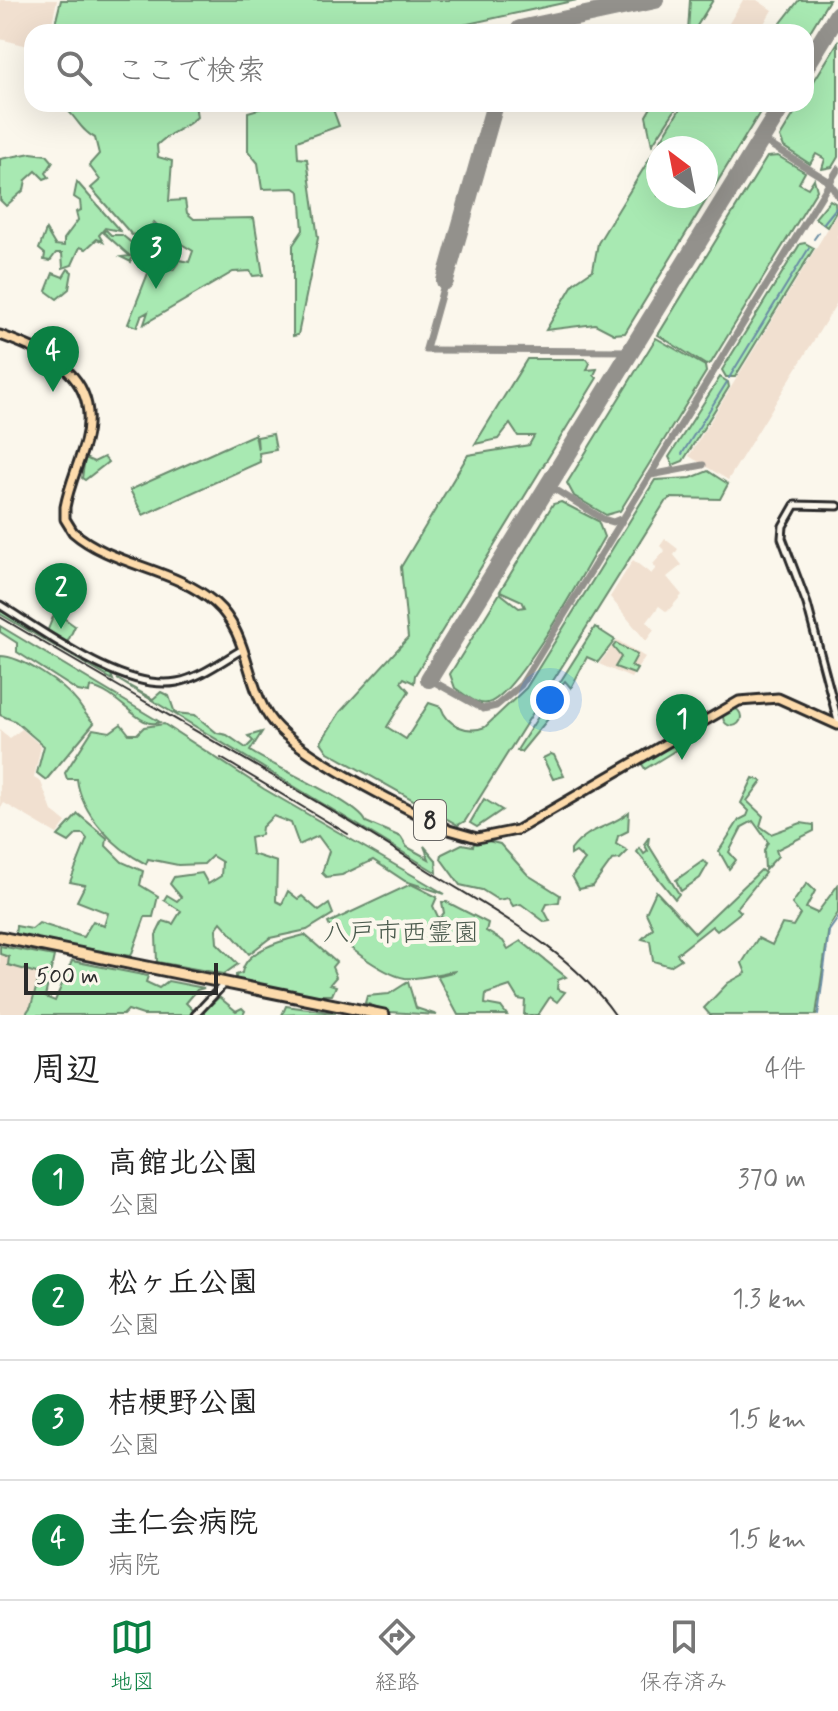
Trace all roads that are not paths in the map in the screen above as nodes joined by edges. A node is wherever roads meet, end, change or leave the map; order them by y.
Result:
1 (0, 335) edge
2 (838, 506) edge
3 (0, 605) edge
4 (243, 649) junction
5 (838, 723) edge
6 (0, 939) edge
7 (223, 985) junction
8 (195, 1015) edge
9 (367, 1015) edge
10 (384, 1015) edge

1 - 4 main road, 8
2 - 5 street
3 - 4 street
4 - 5 main road, 8
6 - 7 highway
7 - 8 street
7 - 9 highway
7 - 10 highway

